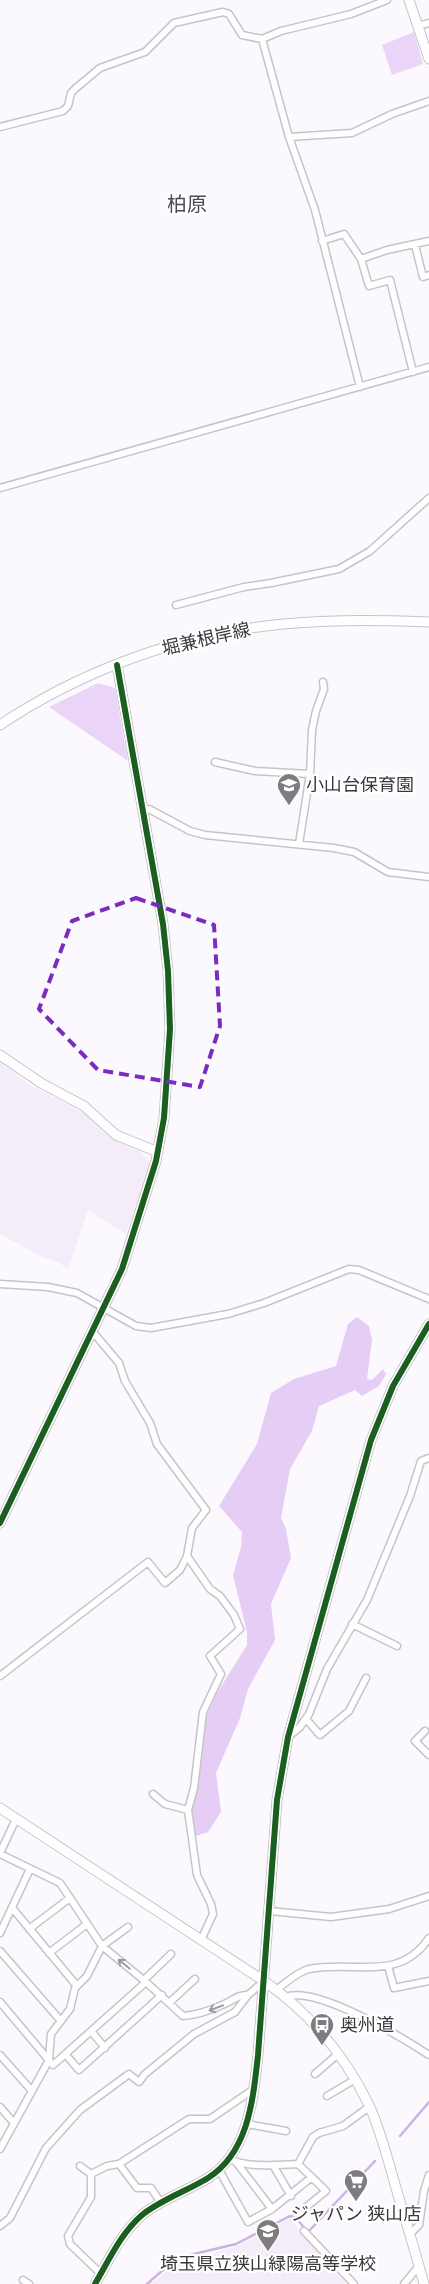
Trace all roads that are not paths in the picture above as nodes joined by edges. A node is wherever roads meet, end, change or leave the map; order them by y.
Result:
1 (387, 0) edge
2 (409, 0) edge
3 (429, 23) edge
4 (418, 26) junction
5 (262, 39) junction
6 (429, 59) edge
7 (429, 101) edge
8 (0, 126) edge
9 (289, 137) junction
10 (322, 241) junction
11 (429, 241) edge
12 (415, 245) junction
13 (361, 259) junction
14 (429, 275) edge
15 (429, 367) edge
16 (414, 372) junction
17 (360, 387) junction
18 (0, 488) edge
19 (429, 498) edge
20 (176, 606) dead end
21 (429, 622) edge
22 (117, 665) junction
23 (323, 682) dead end
24 (0, 725) edge
25 (215, 762) dead end
26 (310, 774) junction
27 (142, 810) junction
28 (299, 844) junction
29 (429, 877) edge
30 (0, 1055) edge
31 (158, 1152) junction
32 (0, 1284) edge
33 (429, 1299) edge
34 (104, 1309) junction
35 (429, 1324) edge
36 (92, 1331) junction
37 (429, 1458) edge
38 (0, 1522) edge
39 (188, 1556) junction
40 (352, 1624) junction
41 (398, 1646) dead end
42 (0, 1676) edge
43 (366, 1678) dead end
44 (306, 1718) junction
45 (425, 1732) dead end
46 (288, 1737) junction
47 (429, 1755) edge
48 (153, 1794) dead end
49 (0, 1808) edge
50 (188, 1810) junction
51 (16, 1819) junction
52 (0, 1853) edge
53 (30, 1869) junction
54 (429, 1896) edge
55 (70, 1898) junction
56 (13, 1909) junction
57 (270, 1910) junction
58 (87, 1924) junction
59 (128, 1927) dead end
60 (29, 1929) junction
61 (0, 1933) edge
62 (429, 1938) edge
63 (201, 1940) junction
64 (102, 1946) junction
65 (0, 1950) edge
66 (49, 1953) junction
67 (171, 1954) dead end
68 (388, 1966) junction
69 (195, 1979) dead end
70 (145, 1981) junction
71 (264, 1981) junction
72 (429, 1981) edge
73 (77, 1986) junction
74 (276, 1989) junction
75 (162, 1995) junction
76 (248, 1995) junction
77 (286, 1997) junction
78 (0, 2002) edge
79 (169, 2002) junction
80 (60, 2020) junction
81 (92, 2032) junction
82 (105, 2048) junction
83 (338, 2054) junction
84 (0, 2055) edge
85 (66, 2055) junction
86 (429, 2055) edge
87 (49, 2060) junction
88 (315, 2074) dead end
89 (354, 2080) junction
90 (254, 2088) junction
91 (32, 2091) junction
92 (326, 2096) dead end
93 (0, 2107) edge
94 (369, 2107) junction
95 (14, 2123) junction
96 (247, 2124) junction
97 (286, 2131) dead end
98 (0, 2149) edge
99 (232, 2160) junction
100 (120, 2164) junction
101 (298, 2164) junction
102 (273, 2165) junction
103 (80, 2166) dead end
104 (219, 2170) junction
105 (91, 2174) junction
106 (429, 2175) edge
107 (312, 2177) junction
108 (290, 2196) junction
109 (161, 2203) junction
110 (305, 2208) dead end
111 (272, 2209) junction
112 (0, 2226) edge
113 (304, 2231) dead end
114 (410, 2234) junction
115 (419, 2266) junction
116 (101, 2274) junction
117 (96, 2284) edge
118 (354, 2284) edge
119 (404, 2284) edge
120 (424, 2284) edge

1 - 5 street
2 - 4 street
3 - 4 street
4 - 6 street
5 - 8 street
5 - 9 street
7 - 9 street
9 - 10 street
10 - 13 street
10 - 17 street
11 - 12 street
12 - 13 street
12 - 14 street
13 - 16 street
15 - 16 street
16 - 17 street
17 - 18 street
19 - 20 street
21 - 22 street, 堀兼根岸線
22 - 24 street, 堀兼根岸線
22 - 27 street
23 - 26 street
25 - 26 street
26 - 28 street
27 - 28 street
27 - 31 street
28 - 29 street
30 - 31 street
31 - 34 street
32 - 34 street
33 - 34 street
34 - 36 street
35 - 46 street
36 - 38 street
36 - 39 street
37 - 40 street
39 - 42 street
39 - 50 street
40 - 41 street
40 - 44 street
43 - 44 street
44 - 46 street
45 - 47 street
46 - 57 street
48 - 50 street
49 - 51 street
50 - 63 street
51 - 52 street
51 - 63 street
52 - 53 street
53 - 55 street
53 - 56 street
54 - 57 street
55 - 58 street
55 - 60 street
56 - 60 street
56 - 61 street
57 - 71 street
58 - 64 street
58 - 66 street
59 - 64 street
60 - 66 street
62 - 68 street
63 - 71 street
70 -> 64 street
64 - 73 street
65 - 80 street
66 - 73 street
67 - 70 street
68 - 72 street
68 - 74 street
69 - 79 street
70 - 75 street
70 - 81 street
71 - 74 street
71 - 76 street
71 - 90 street
73 - 80 street
74 - 77 street
75 - 79 street
75 - 82 street
76 -> 79 street
76 - 112 street
77 - 83 street
77 - 86 street
78 - 87 street
80 - 87 street
81 - 82 street
81 - 85 street
82 - 85 street
83 - 88 street
83 - 89 street
84 - 91 street
85 - 87 street
87 - 91 street
89 - 92 street
89 - 94 street
90 - 96 street
90 - 100 street
91 - 95 street
93 - 95 street
94 - 101 street
94 - 114 street
95 - 98 street
96 - 97 street
96 - 99 street
99 - 102 street
99 - 104 street
99 - 111 street
100 - 105 street
100 - 109 street
101 - 102 street
101 - 107 street
102 - 108 street
103 - 105 street
104 - 109 street
104 - 111 street
105 - 116 street
106 - 114 street
107 - 108 street
107 - 110 street
108 - 111 street
109 - 116 street
113 - 118 street
114 - 115 street
115 - 119 street
115 - 120 street
116 - 117 street

